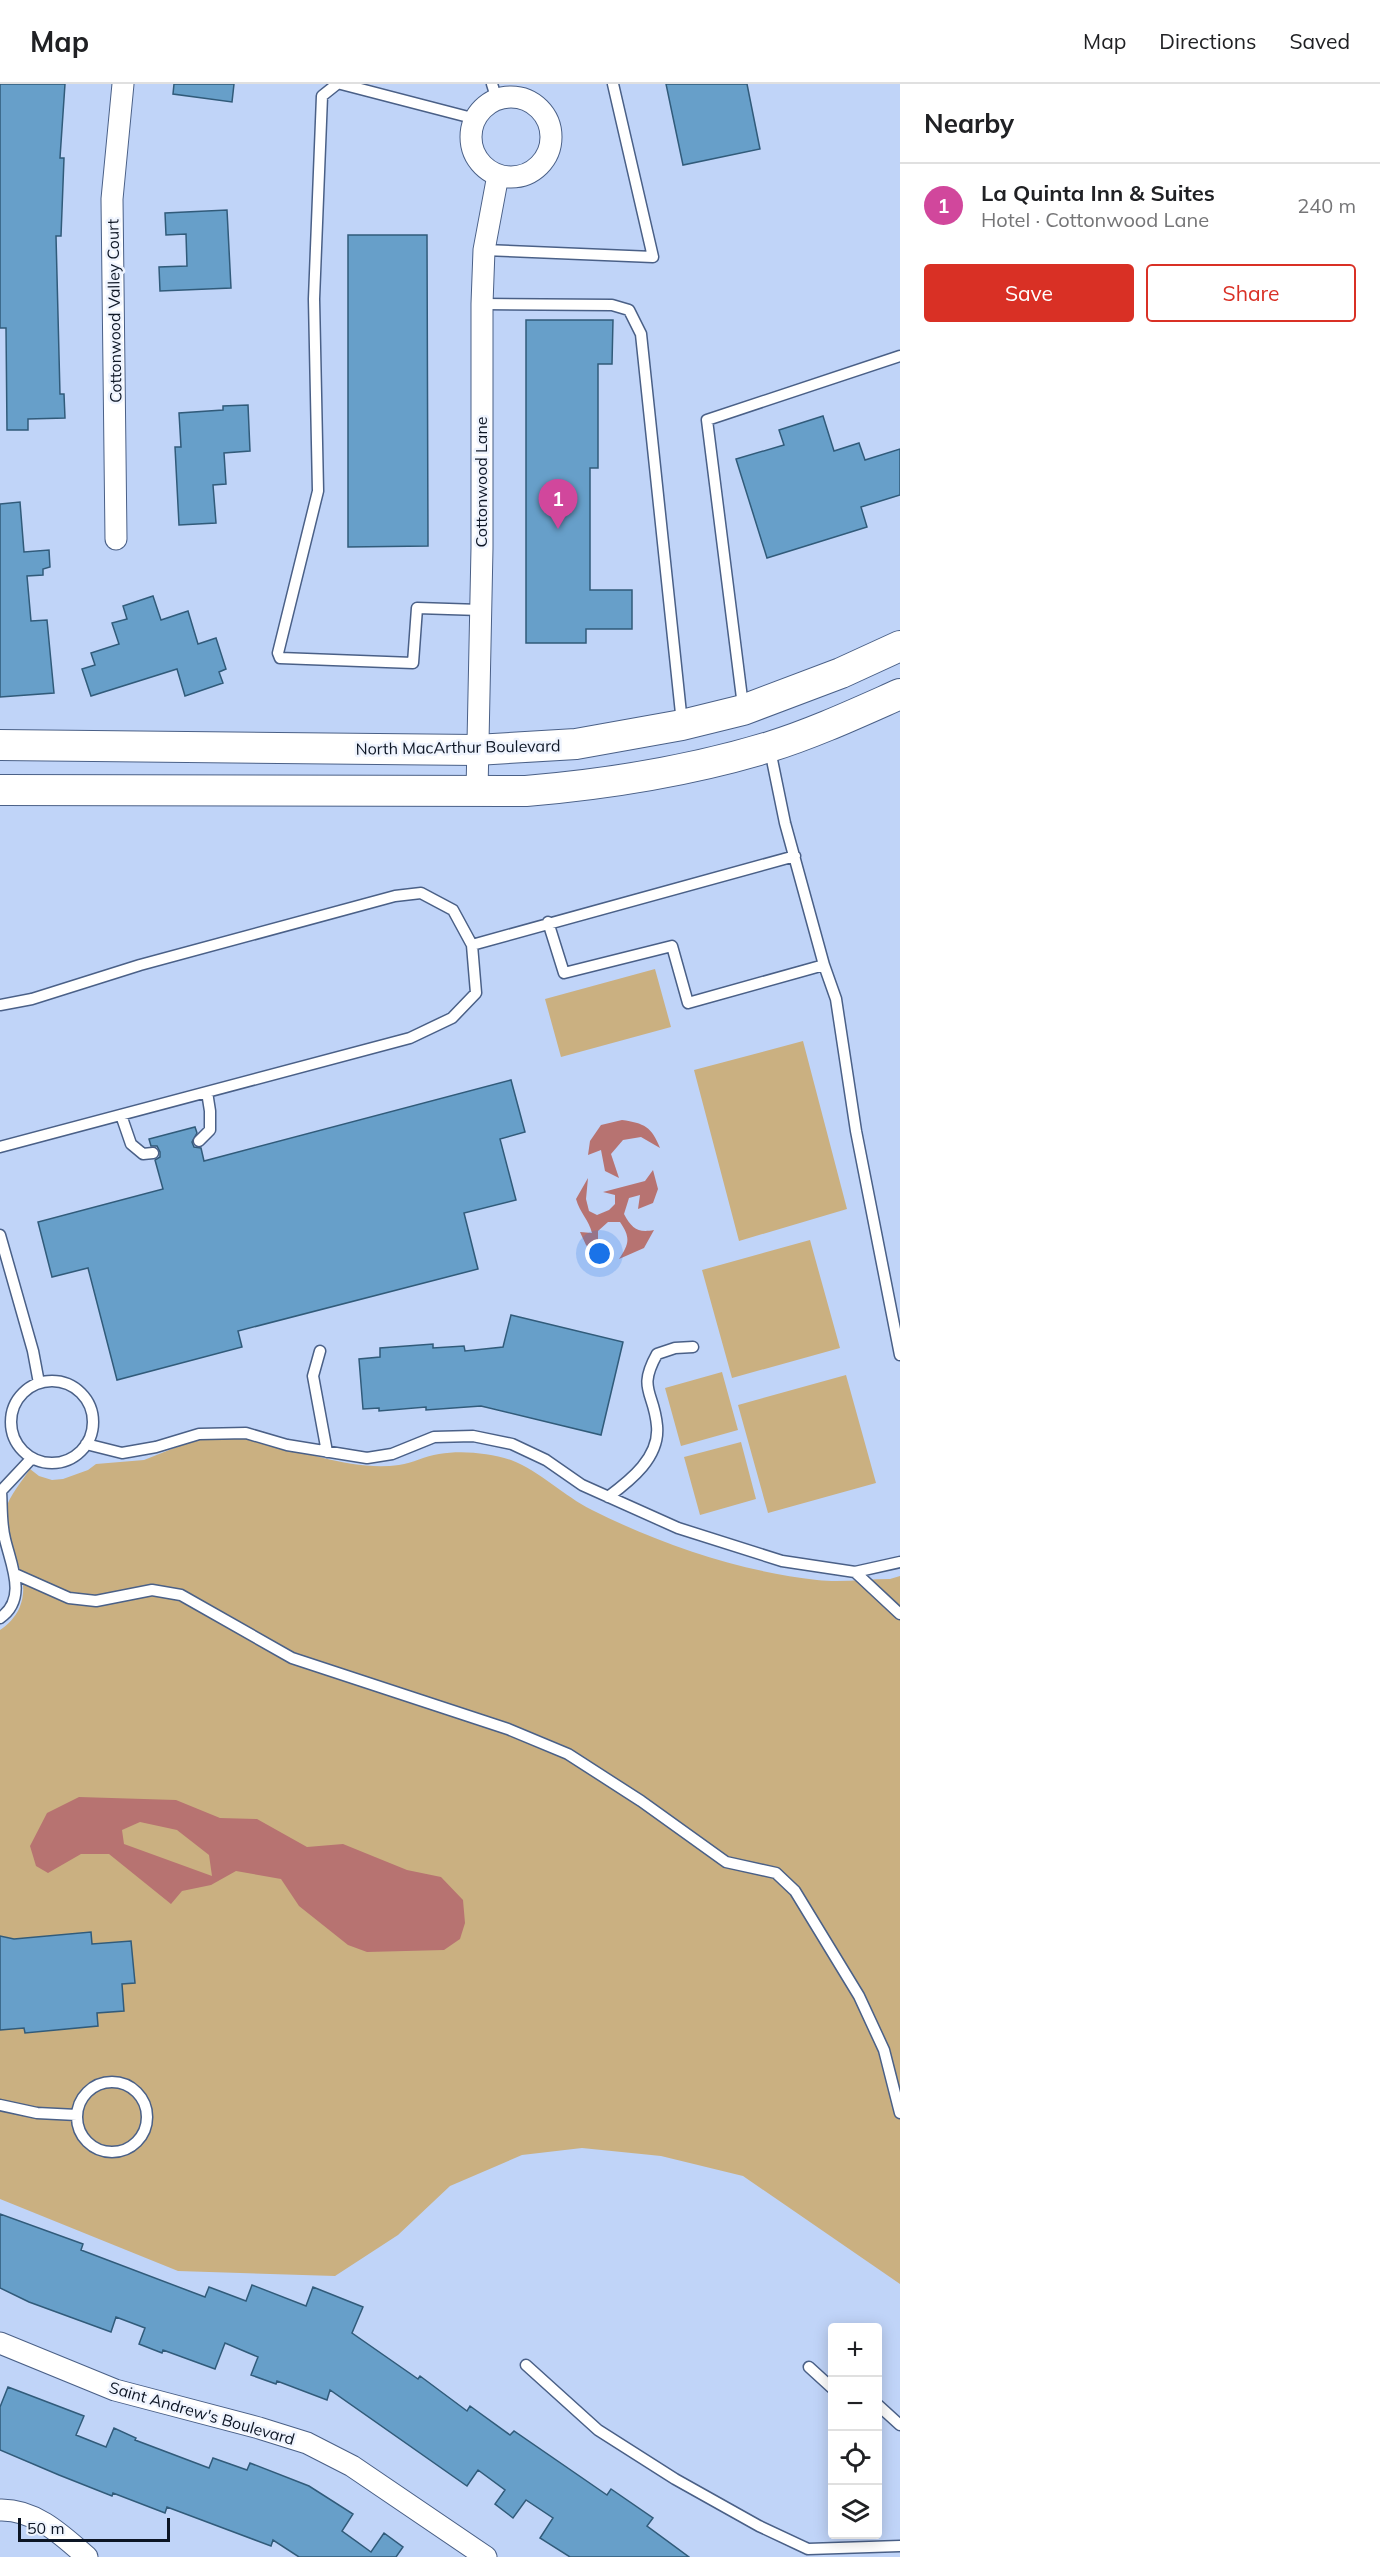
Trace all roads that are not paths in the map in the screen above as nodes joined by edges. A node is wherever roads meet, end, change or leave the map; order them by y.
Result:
1 (123, 84) edge
2 (339, 84) edge
3 (613, 84) edge
4 (494, 92) edge
5 (476, 119) junction
6 (498, 175) junction
7 (484, 250) junction
8 (482, 304) junction
9 (900, 356) edge
10 (116, 539) dead end
11 (480, 610) junction
12 (900, 646) edge
13 (900, 694) edge
14 (743, 710) junction
15 (682, 725) junction
16 (0, 745) edge
17 (769, 747) junction
18 (476, 750) junction
19 (0, 790) edge
20 (477, 791) junction
21 (795, 856) junction
22 (548, 922) junction
23 (472, 945) junction
24 (824, 965) junction
25 (0, 1005) edge
26 (207, 1092) junction
27 (121, 1115) junction
28 (199, 1141) dead end
29 (0, 1147) edge
30 (153, 1153) dead end
31 (0, 1235) edge
32 (693, 1347) dead end
33 (320, 1351) dead end
34 (900, 1355) edge
35 (39, 1383) junction
36 (86, 1444) junction
37 (327, 1452) junction
38 (32, 1458) junction
39 (608, 1497) junction
40 (900, 1562) edge
41 (855, 1572) junction
42 (15, 1574) junction
43 (900, 1614) edge
44 (0, 1618) edge
45 (0, 2104) edge
46 (900, 2113) edge
47 (76, 2115) junction
48 (0, 2343) edge
49 (526, 2365) dead end
50 (809, 2367) dead end
51 (828, 2384) edge
52 (882, 2409) edge
53 (900, 2425) edge
54 (0, 2510) edge
55 (900, 2542) edge
56 (87, 2557) edge
57 (486, 2557) edge

1 - 10 street, Cottonwood Valley Court
2 - 5 lane
2 - 11 lane
3 - 7 lane
4 - 5 street
4 - 6 street
5 - 6 street
6 - 7 street, Cottonwood Lane
7 - 8 street, Cottonwood Lane
8 - 11 street, Cottonwood Lane
8 - 15 lane
9 - 14 lane
11 - 18 street, Cottonwood Lane
12 - 14 main road, North MacArthur Boulevard
13 - 17 main road
14 - 15 main road, North MacArthur Boulevard
15 - 18 main road, North MacArthur Boulevard
16 - 18 main road, North MacArthur Boulevard
17 - 20 main road
17 - 21 lane
18 - 20 street, Cottonwood Lane
19 - 20 main road
21 - 22 lane
21 - 24 lane
22 - 23 lane
22 - 24 lane
23 - 25 lane
23 - 26 lane
24 - 34 lane
26 - 27 lane
26 - 28 lane
27 - 29 lane
27 - 30 lane
31 - 35 lane
32 - 39 lane
33 - 37 lane
35 - 36 lane
35 - 38 lane
36 - 37 lane
36 - 38 lane
37 - 39 lane
38 - 42 lane
39 - 41 lane
40 - 41 lane
41 - 43 lane
42 - 44 lane
42 - 46 lane
45 - 47 lane
47 - 47 lane
48 - 57 street, Saint Andrew's Boulevard
49 - 55 lane
50 - 51 lane
52 - 53 lane
54 - 56 street

